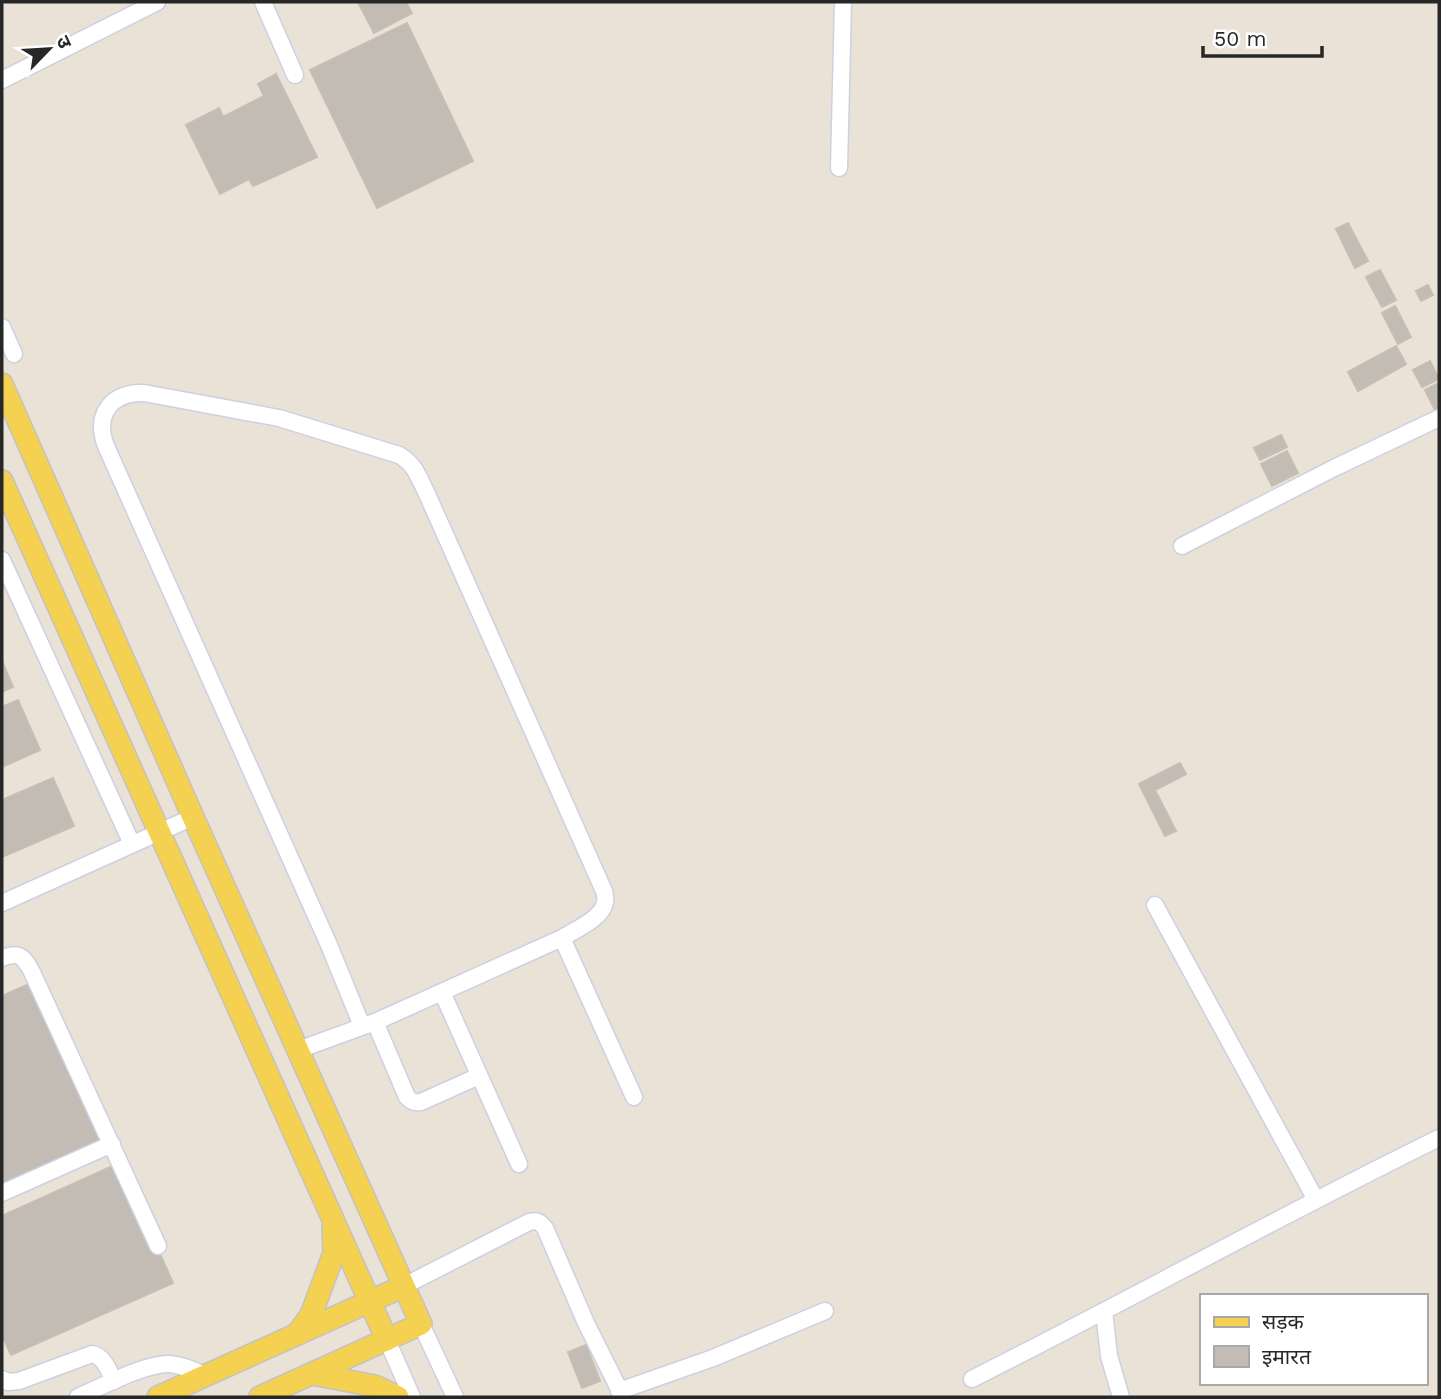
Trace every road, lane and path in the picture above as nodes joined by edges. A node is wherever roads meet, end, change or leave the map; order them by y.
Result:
1 (157, 2) edge
2 (263, 2) edge
3 (843, 2) edge
4 (295, 75) dead end
5 (2, 80) edge
6 (839, 168) dead end
7 (2, 327) edge
8 (14, 354) dead end
9 (2, 384) edge
10 (1439, 418) edge
11 (2, 481) edge
12 (1182, 546) dead end
13 (2, 560) edge
14 (193, 817) junction
15 (159, 832) junction
16 (132, 845) junction
17 (2, 903) edge
18 (1155, 905) dead end
19 (562, 938) junction
20 (2, 958) edge
21 (442, 992) junction
22 (369, 1024) junction
23 (298, 1050) junction
24 (479, 1076) junction
25 (634, 1097) dead end
26 (1439, 1138) edge
27 (112, 1144) junction
28 (519, 1164) dead end
29 (2, 1193) edge
30 (1316, 1200) junction
31 (332, 1219) junction
32 (158, 1246) dead end
33 (404, 1286) junction
34 (370, 1302) junction
35 (825, 1311) dead end
36 (1104, 1311) junction
37 (421, 1324) junction
38 (295, 1336) junction
39 (387, 1340) junction
40 (312, 1374) junction
41 (206, 1376) junction
42 (2, 1379) edge
43 (972, 1379) dead end
44 (114, 1381) junction
45 (621, 1394) edge
46 (78, 1397) edge
47 (158, 1397) edge
48 (260, 1397) edge
49 (398, 1397) edge
50 (412, 1397) edge
51 (455, 1397) edge
52 (1121, 1397) edge

1 - 5 street
2 - 4 street
3 - 6 street
7 - 8 street
9 - 14 main road
10 - 12 street
11 - 15 main road
13 - 16 street
14 - 15 street
14 - 23 main road
15 - 16 street
15 - 31 main road
16 - 17 street
18 - 30 street
19 - 21 street
19 - 22 street
19 - 25 street
20 - 27 street
21 - 22 street
21 - 24 street
22 - 23 street
22 - 24 street
23 - 33 main road
24 - 28 street
26 - 30 street
27 - 29 street
27 - 32 street
30 - 36 street
31 - 34 main road
31 - 38 main road
33 - 34 main road
33 - 37 main road
33 - 45 street
34 - 38 main road
34 - 39 main road
35 - 45 street
36 - 43 street
36 - 52 street
37 - 39 main road
37 - 51 street
38 - 41 main road
39 - 40 main road
39 - 50 street
40 - 48 main road
40 - 49 main road
41 - 44 street
41 - 47 main road
42 - 44 street
44 - 46 street

